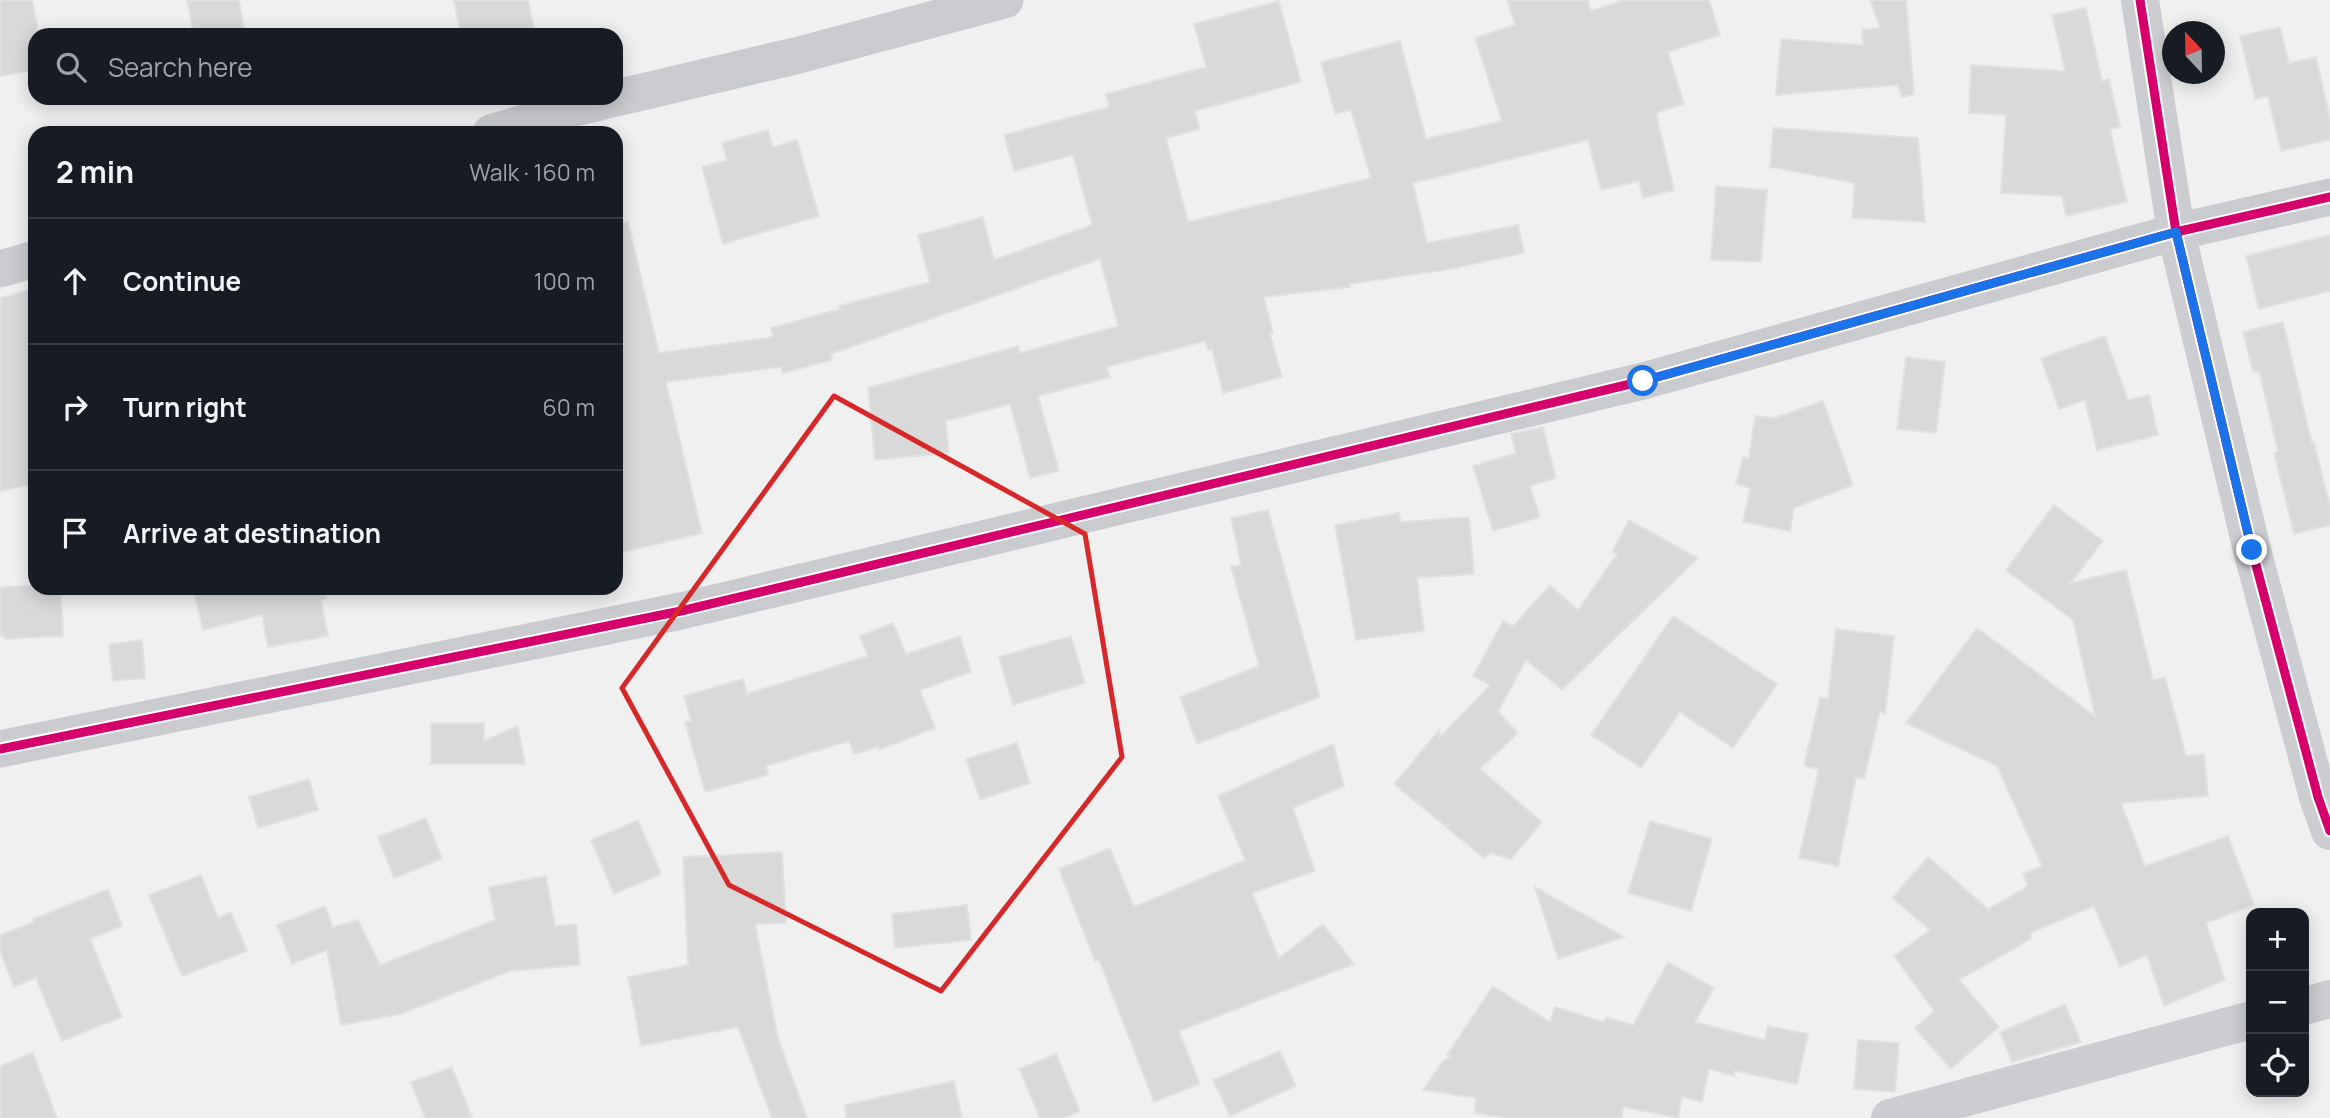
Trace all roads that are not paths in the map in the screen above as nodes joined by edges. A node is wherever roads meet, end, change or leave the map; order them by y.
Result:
1 (1005, 0) edge
2 (2140, 0) edge
3 (623, 96) edge
4 (587, 105) edge
5 (514, 126) edge
6 (2330, 197) edge
7 (2176, 232) junction
8 (28, 261) edge
9 (0, 269) edge
10 (0, 749) edge
11 (2330, 831) edge
12 (2330, 999) edge
13 (2309, 1005) edge
14 (2246, 1021) edge
15 (1890, 1118) edge

1 - 3 street
2 - 7 street
4 - 5 street
6 - 7 street
7 - 10 street
7 - 11 street
8 - 9 street
12 - 13 street
14 - 15 street

